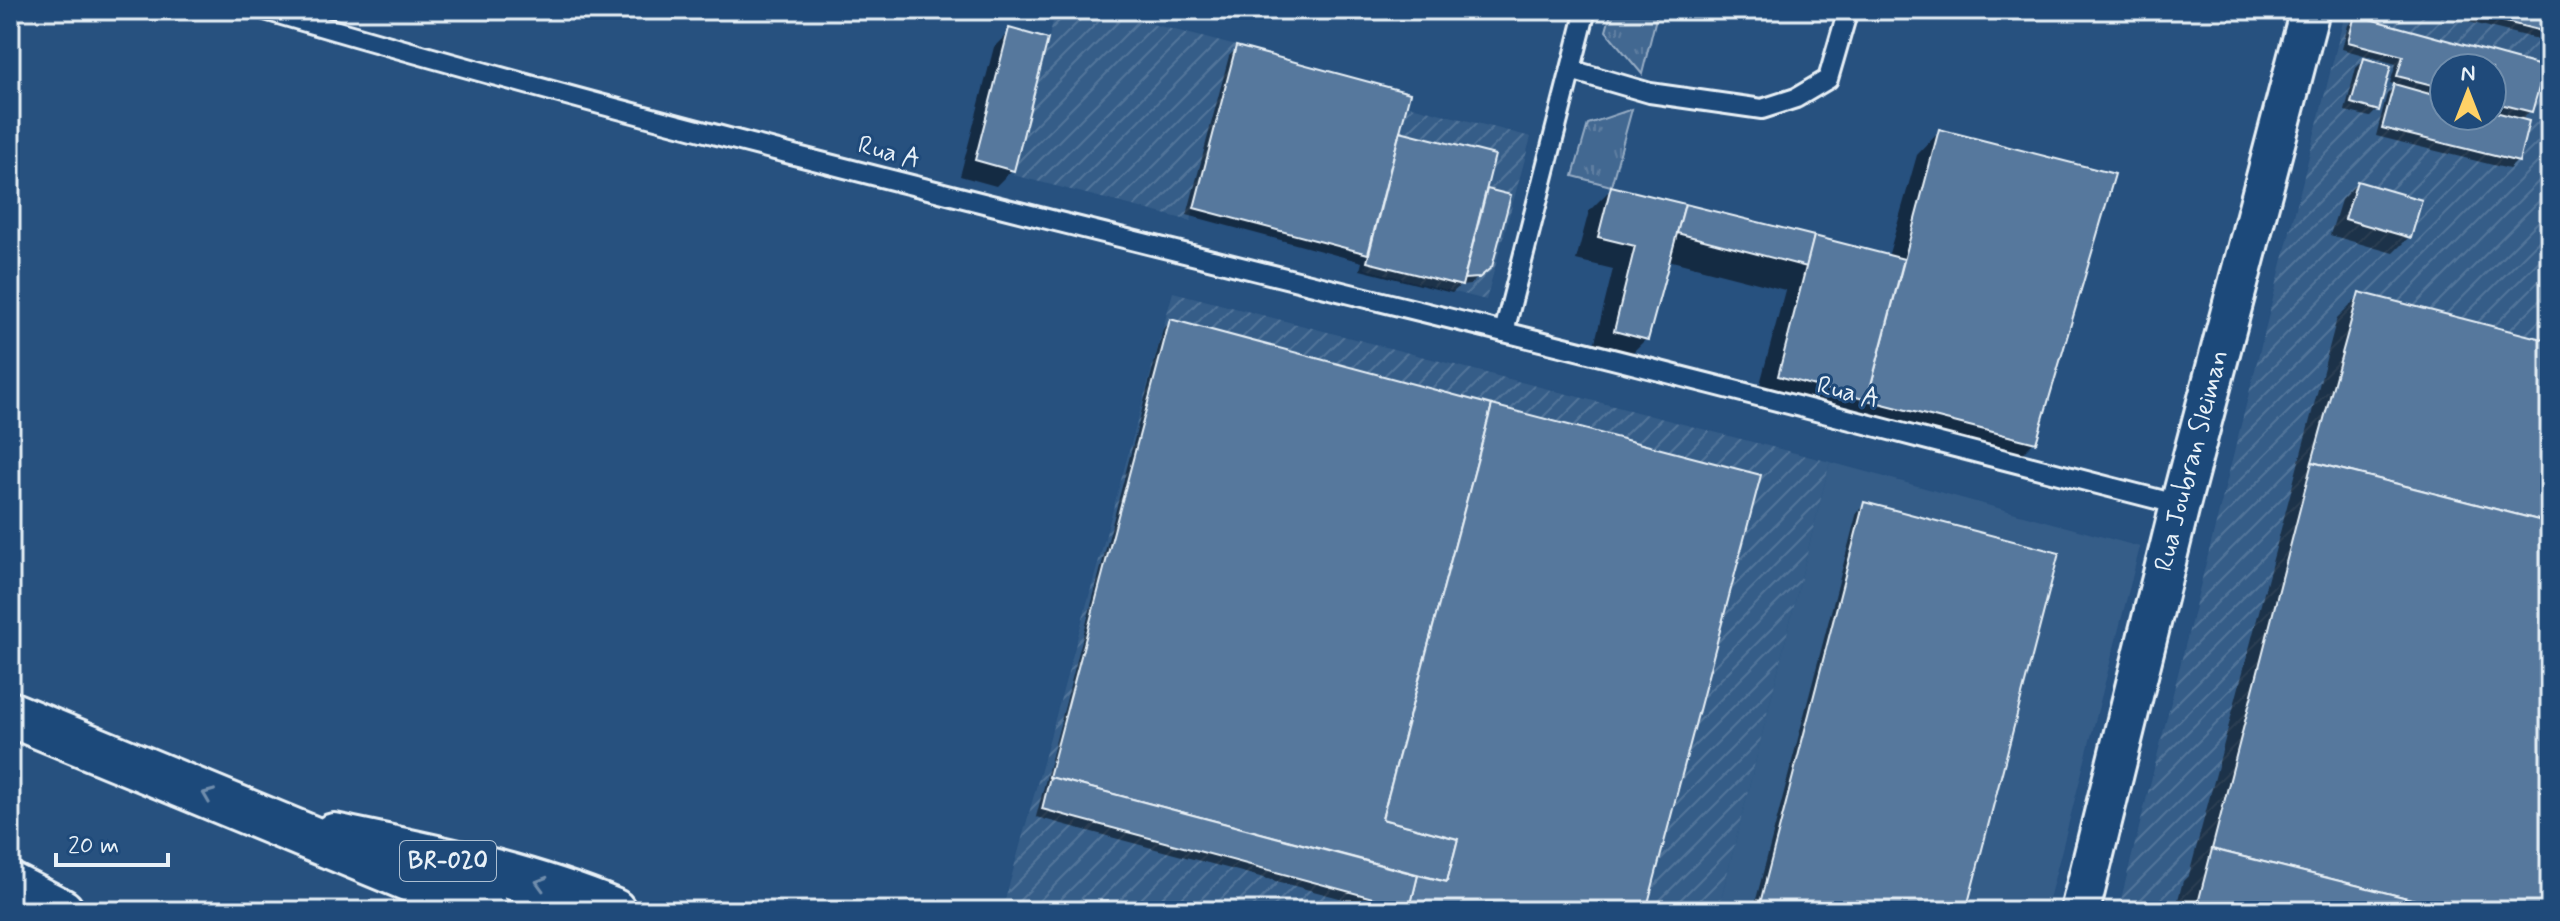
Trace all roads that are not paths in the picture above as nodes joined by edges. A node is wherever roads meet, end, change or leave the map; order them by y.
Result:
1 (265, 10) edge
2 (1586, 10) edge
3 (1848, 10) edge
4 (2310, 10) edge
5 (1571, 70) junction
6 (1504, 332) junction
7 (2180, 505) junction
8 (10, 714) edge
9 (279, 823) junction
10 (10, 885) edge
11 (61, 911) edge
12 (487, 911) edge
13 (613, 911) edge
14 (2080, 911) edge

1 - 6 lane, Rua A
2 - 5 lane
3 - 5 lane
4 - 7 street, Rua Joubran Sleiman
5 - 6 lane
6 - 7 lane, Rua A
7 - 14 street, Rua Joubran Sleiman
9 -> 8 main road, BR-020
9 - 12 main road, BR-020
13 -> 9 main road, BR-020
10 - 11 main road

